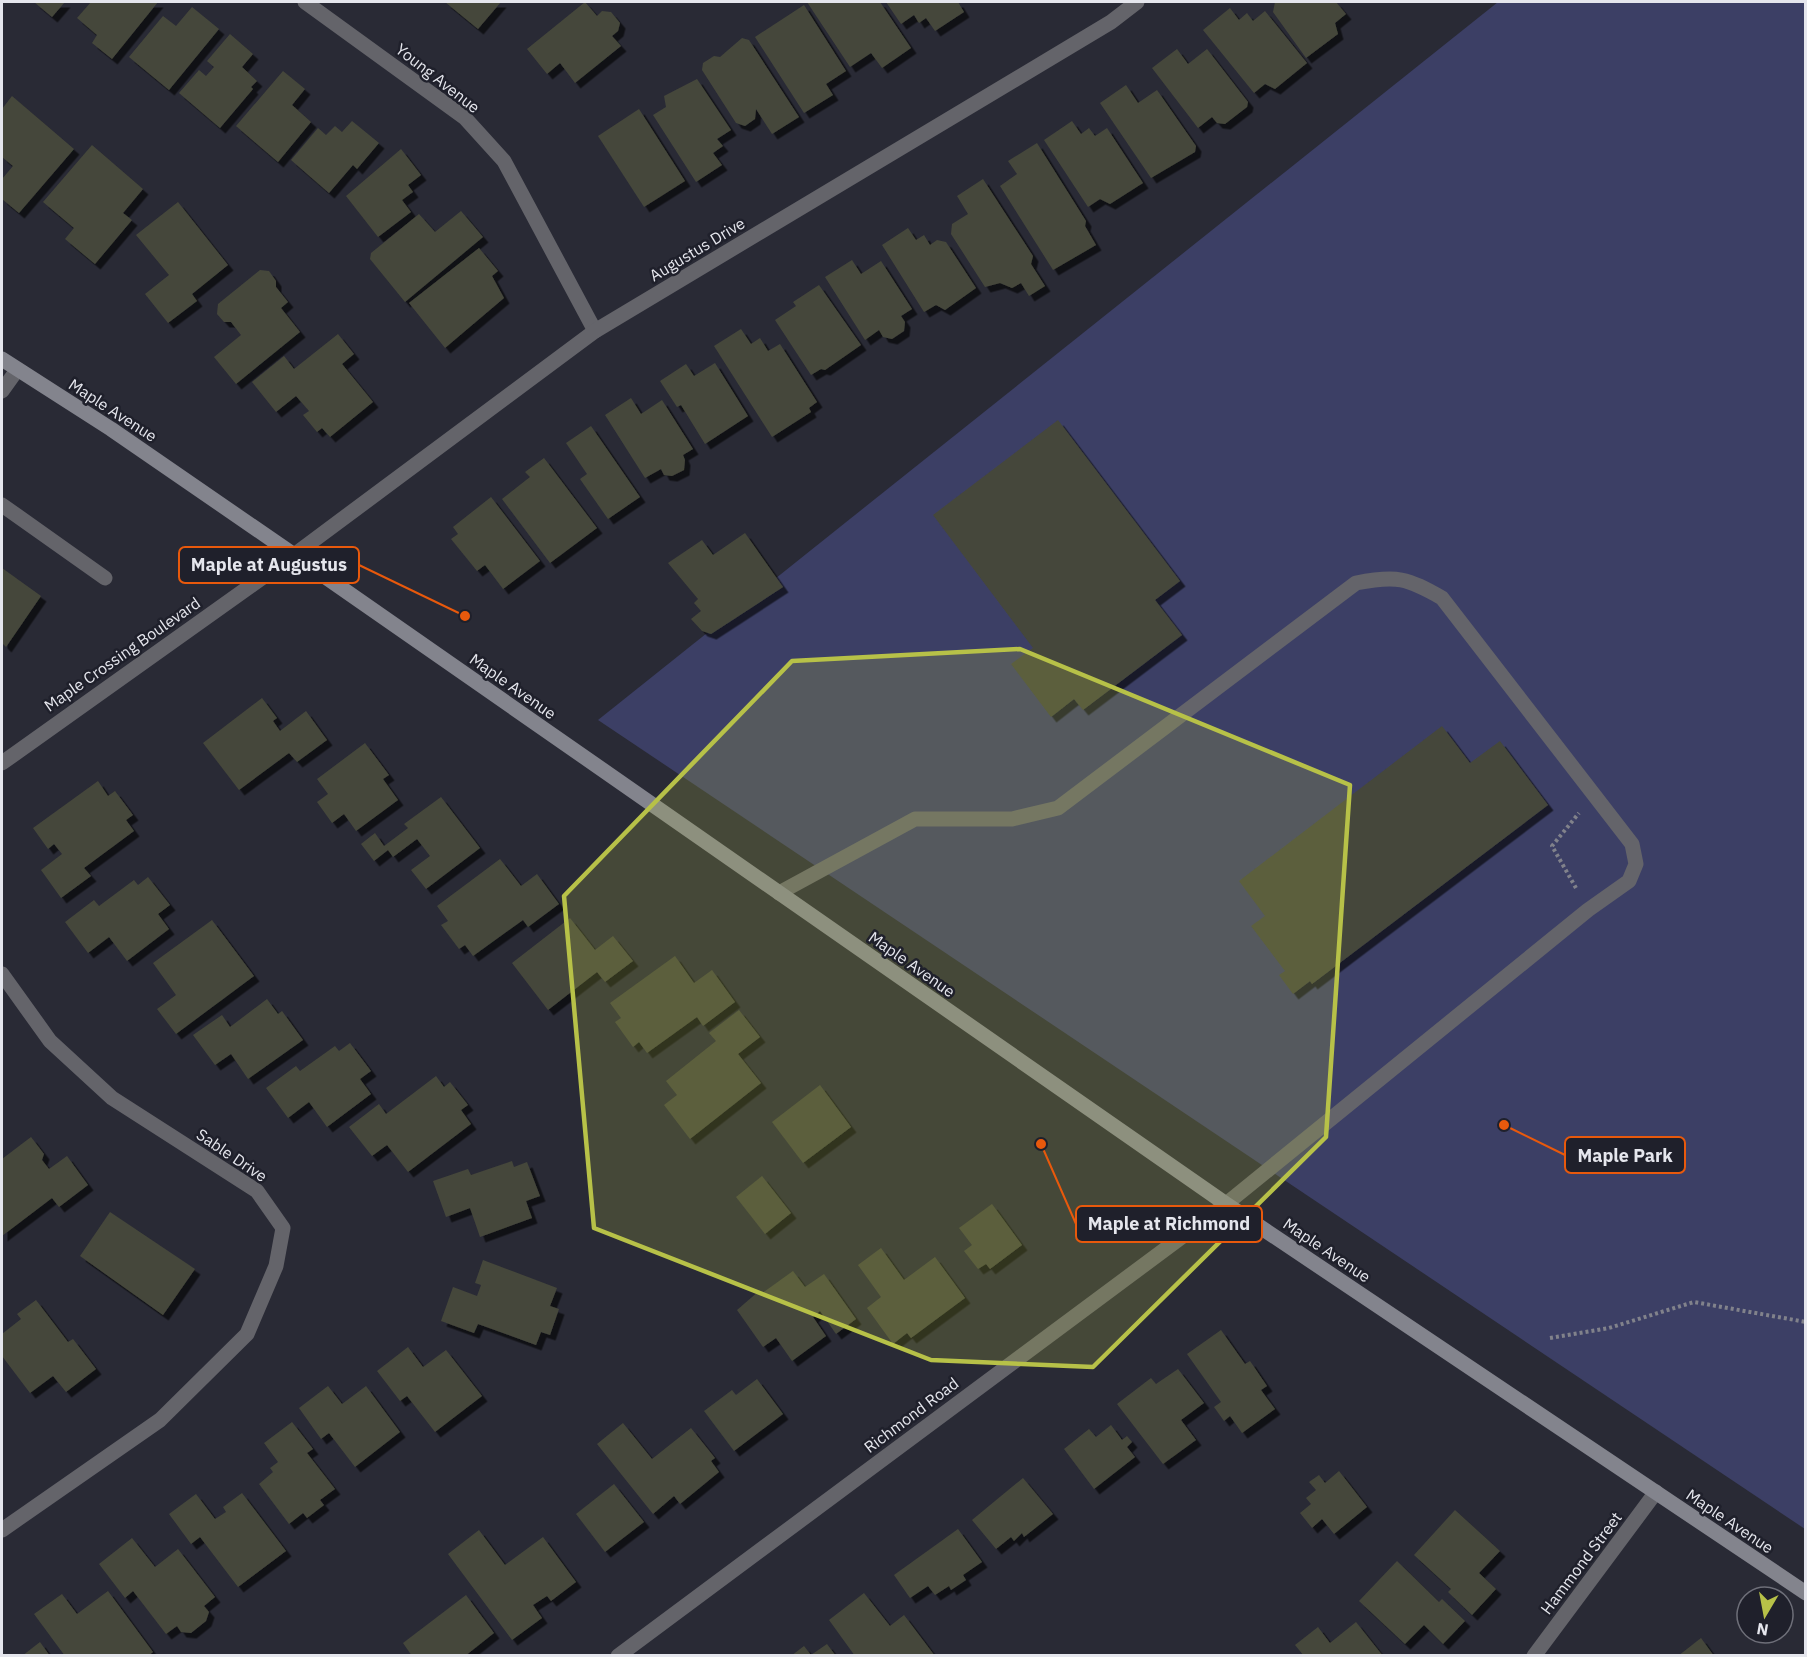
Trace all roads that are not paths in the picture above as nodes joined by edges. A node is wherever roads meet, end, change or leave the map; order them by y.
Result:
1 (305, 2) edge
2 (1137, 2) edge
3 (595, 331) junction
4 (2, 360) edge
5 (17, 370) junction
6 (2, 391) edge
7 (2, 505) edge
8 (294, 555) junction
9 (105, 578) dead end
10 (2, 763) edge
11 (779, 893) junction
12 (2, 974) edge
13 (1226, 1204) junction
14 (1656, 1492) junction
15 (2, 1530) edge
16 (1806, 1593) edge
17 (618, 1656) edge
18 (1534, 1656) edge

1 - 3 street, Young Avenue
2 - 3 street, Augustus Drive
3 - 8 street, Augustus Drive
4 - 5 main road, Maple Avenue
5 - 6 street
5 - 8 main road, Maple Avenue
7 - 9 street
8 - 10 street, Maple Crossing Boulevard
8 - 11 main road, Maple Avenue
11 - 13 main road, Maple Avenue
11 - 13 street, Richmond Road
12 - 15 street, Sable Drive
13 - 14 main road, Maple Avenue
13 - 17 street, Richmond Road
14 - 16 main road, Maple Avenue
14 - 18 street, Hammond Street

